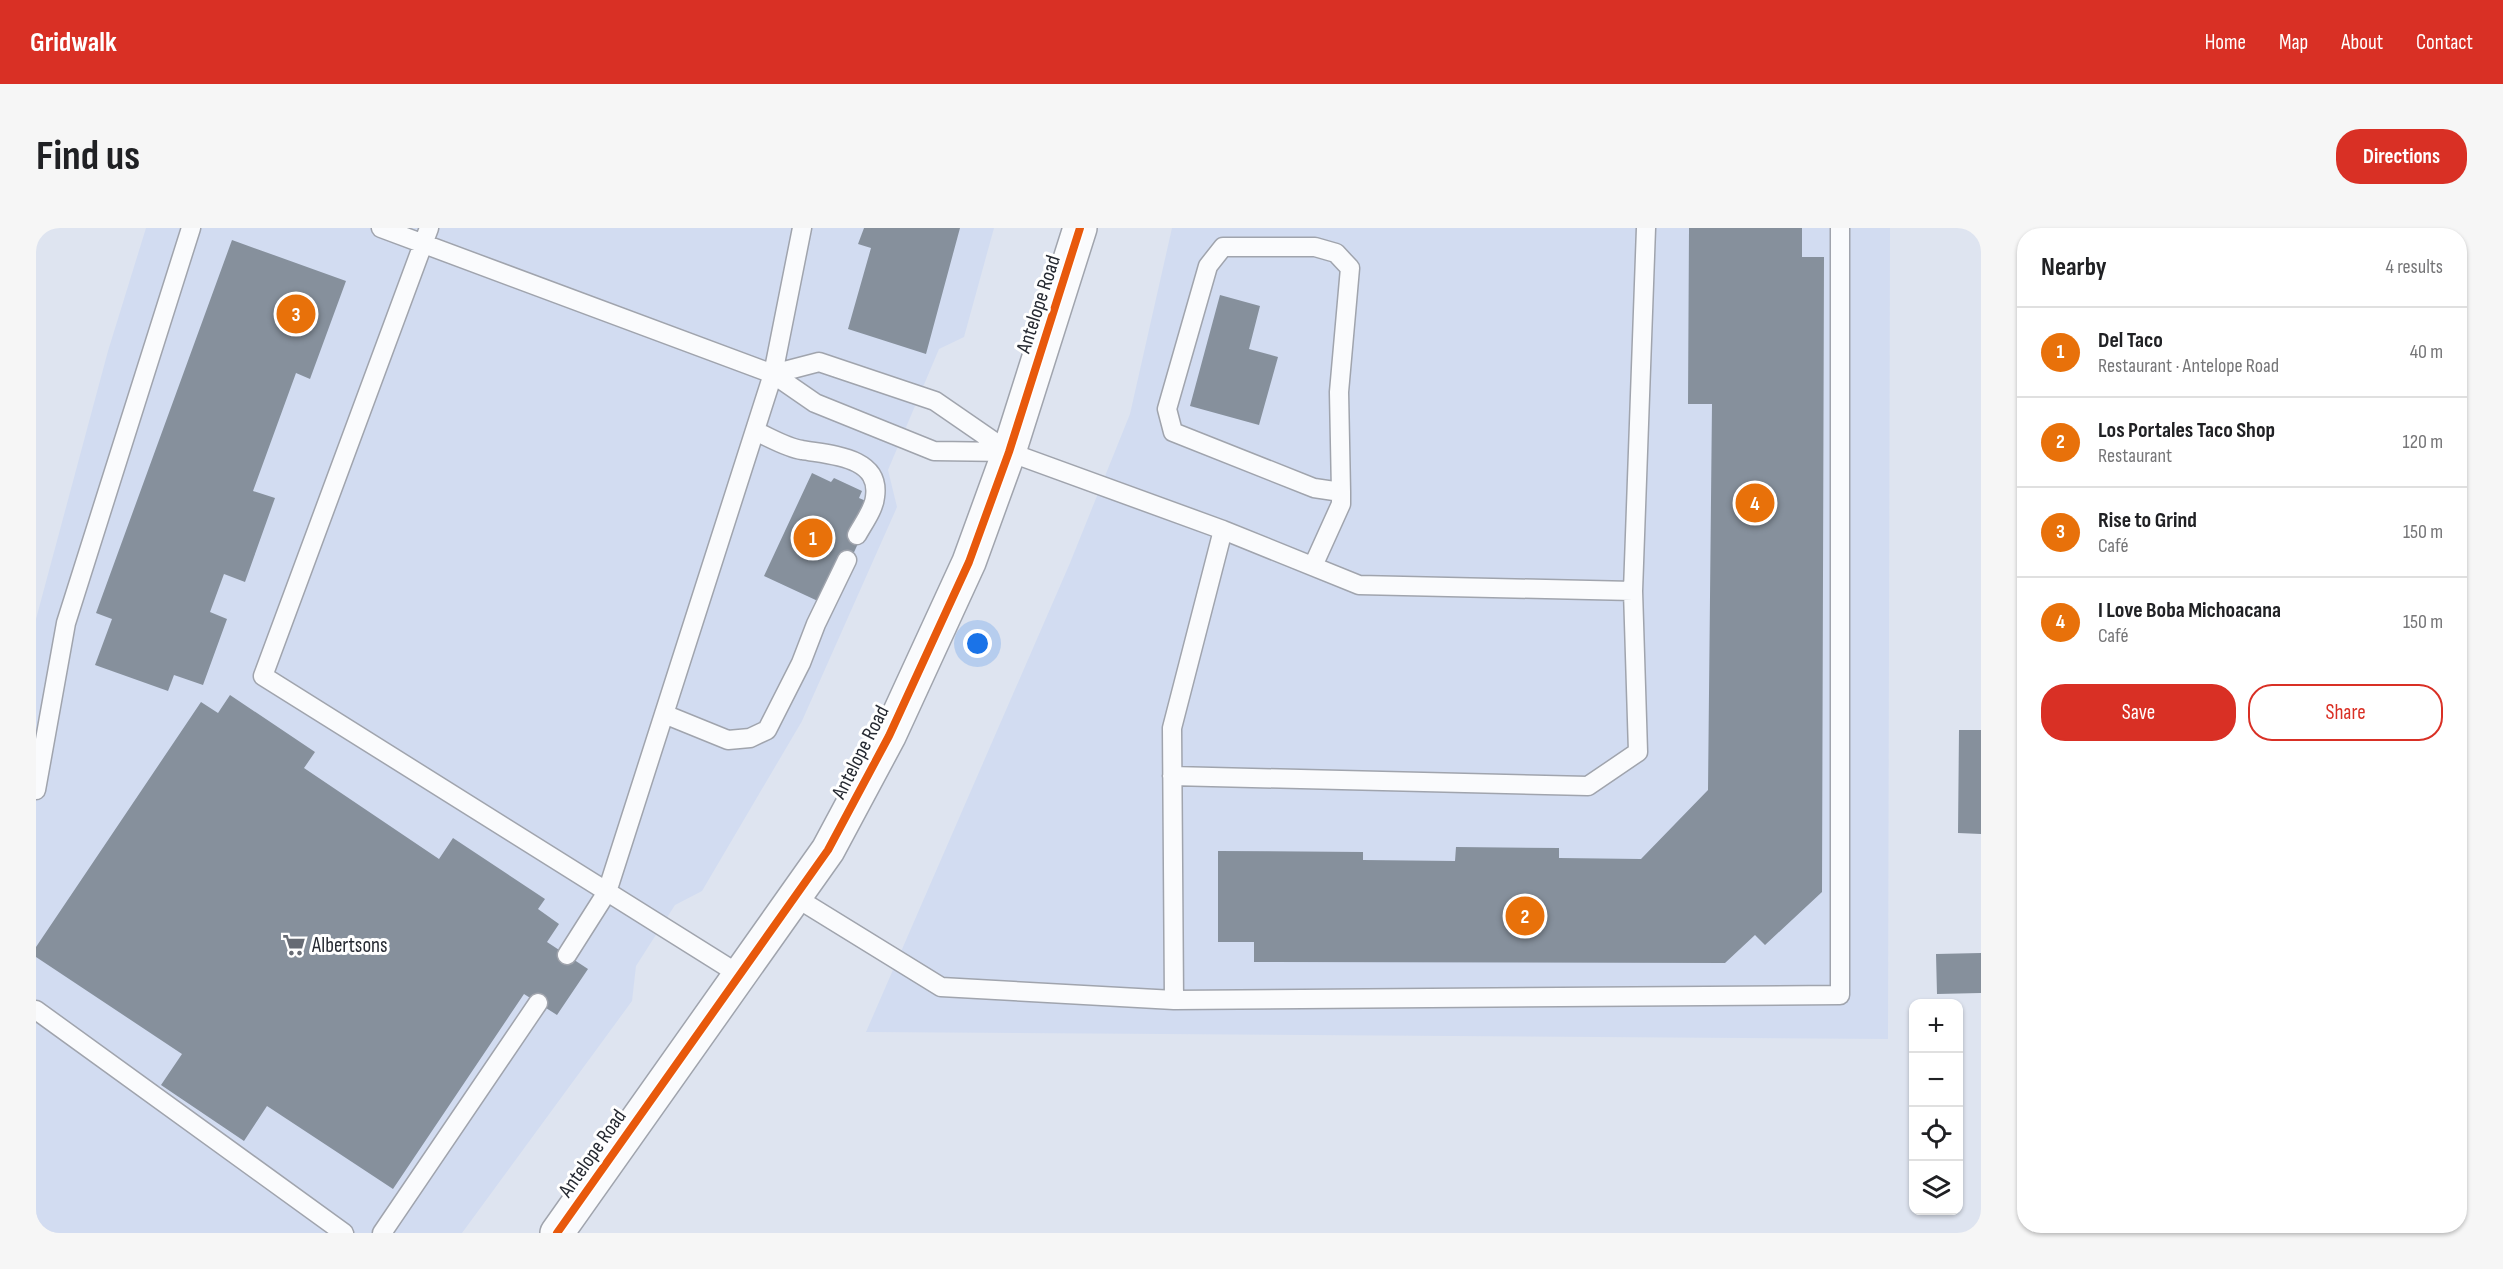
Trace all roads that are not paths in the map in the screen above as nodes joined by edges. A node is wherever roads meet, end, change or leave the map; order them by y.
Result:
1 (191, 228) edge
2 (381, 228) edge
3 (802, 228) edge
4 (1080, 228) edge
5 (1646, 228) edge
6 (1840, 228) edge
7 (427, 236) edge
8 (773, 374) junction
9 (755, 431) junction
10 (1009, 452) junction
11 (1341, 492) junction
12 (1223, 530) junction
13 (858, 535) dead end
14 (847, 560) dead end
15 (1313, 566) junction
16 (1633, 591) junction
17 (664, 714) junction
18 (1172, 776) junction
19 (36, 790) edge
20 (607, 892) junction
21 (795, 897) junction
22 (567, 955) dead end
23 (740, 975) junction
24 (1174, 1000) junction
25 (538, 1003) dead end
26 (36, 1010) edge
27 (344, 1233) edge
28 (382, 1233) edge
29 (557, 1233) edge

1 - 19 lane
2 - 7 lane
3 - 8 lane
4 - 10 main road, Antelope Road
5 - 16 lane
6 - 24 lane
7 - 8 lane
7 - 20 lane
8 - 9 lane
8 - 10 lane
8 - 10 lane
9 - 13 lane
9 - 17 lane
10 - 12 lane
10 - 21 main road, Antelope Road
11 - 11 lane
11 - 15 lane
12 - 15 lane
12 - 18 lane
14 - 17 lane
15 - 16 lane
16 - 18 lane
17 - 20 lane
18 - 24 lane
20 - 22 lane
20 - 23 lane
21 - 23 main road, Antelope Road
21 - 24 lane
23 - 29 main road, Antelope Road
25 - 28 lane
26 - 27 lane

